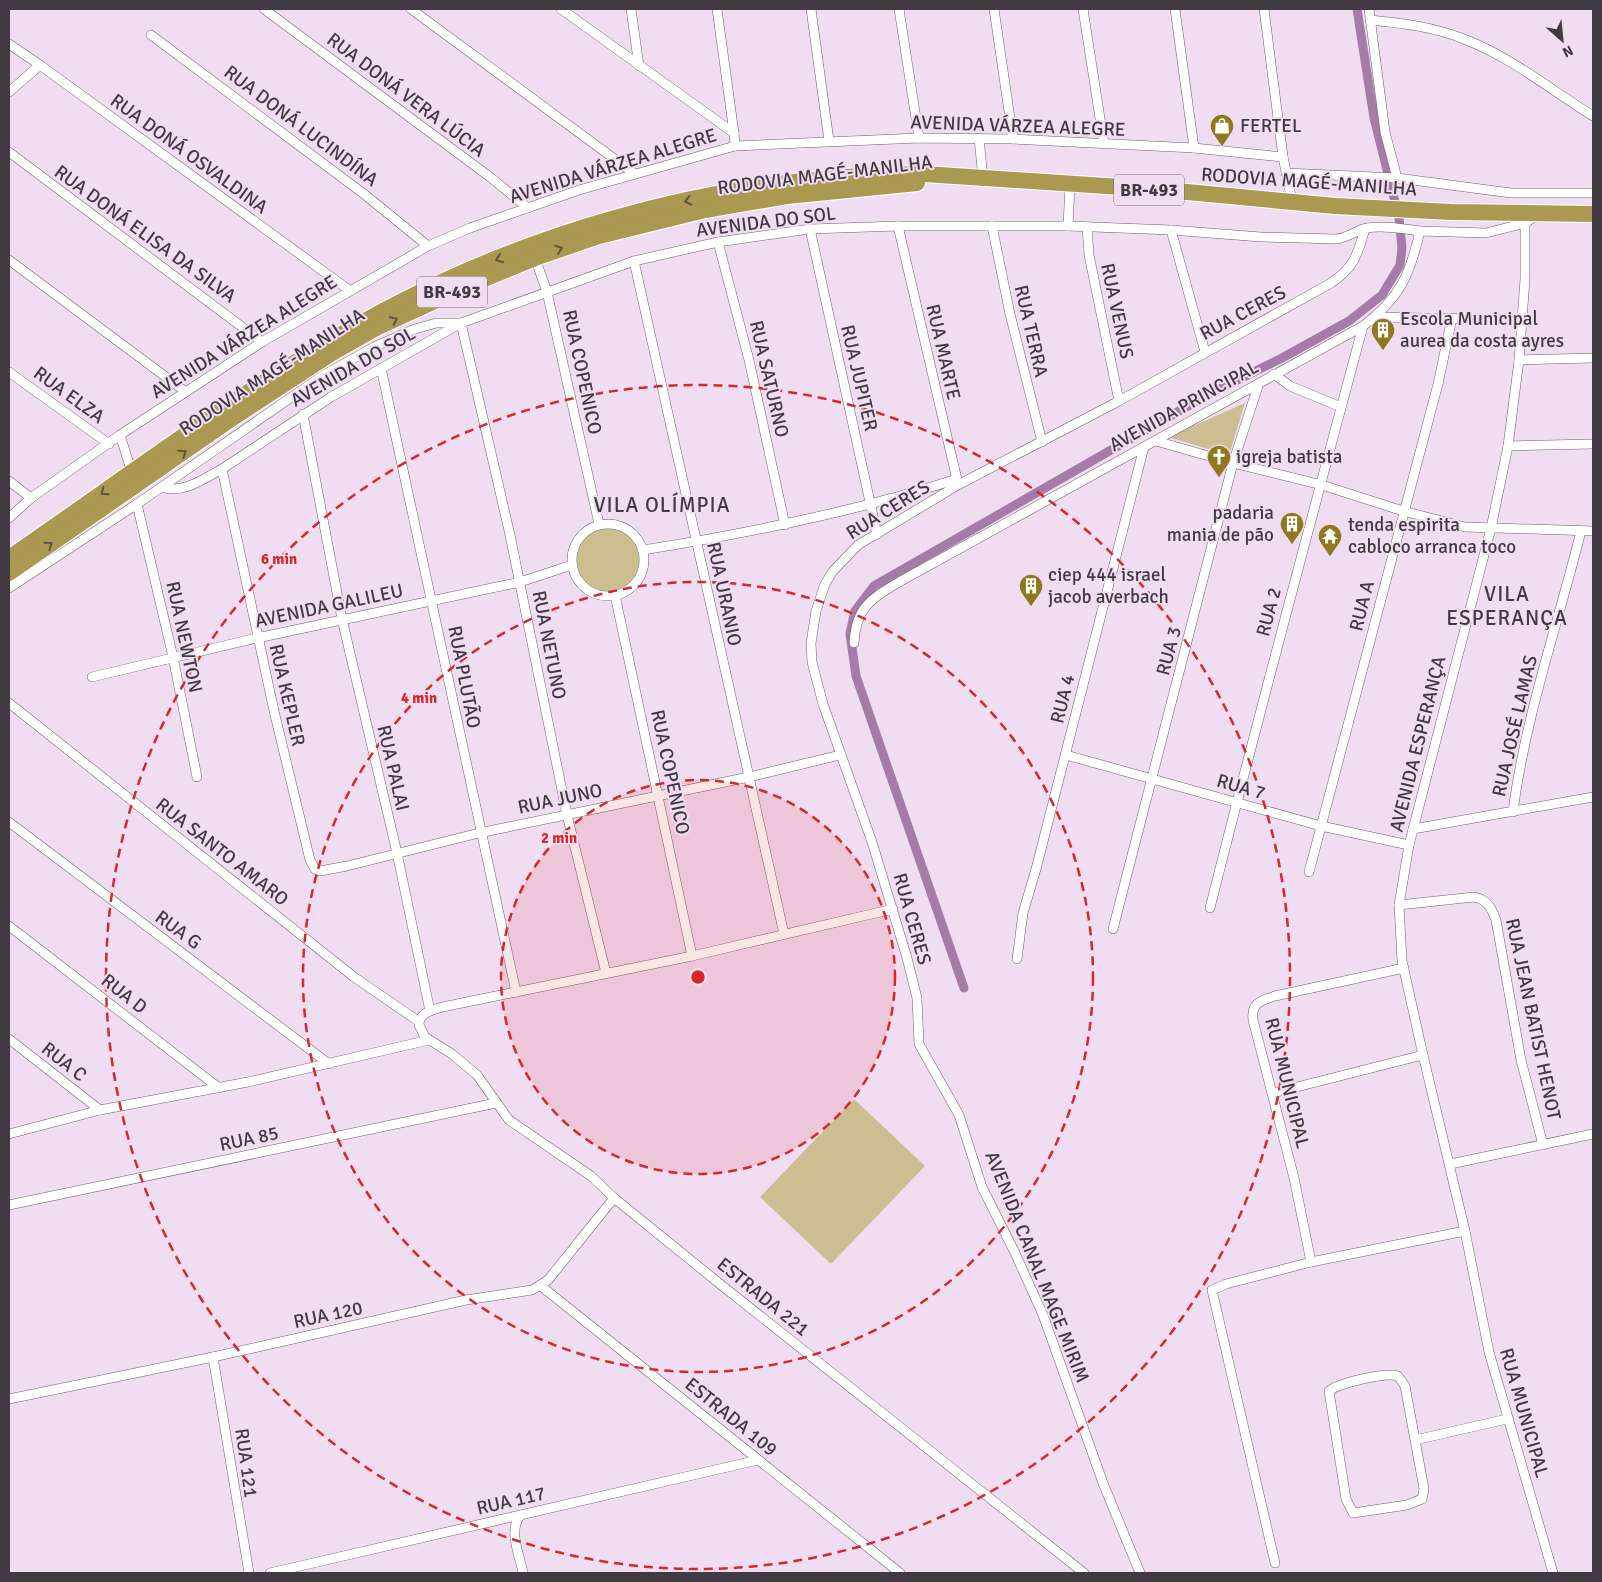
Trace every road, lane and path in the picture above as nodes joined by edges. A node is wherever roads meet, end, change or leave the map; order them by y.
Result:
1 (264, 9) edge
2 (411, 9) edge
3 (561, 9) edge
4 (631, 9) edge
5 (718, 9) edge
6 (811, 9) edge
7 (899, 9) edge
8 (994, 9) edge
9 (1083, 9) edge
10 (1174, 9) edge
11 (1264, 9) edge
12 (1368, 9) edge
13 (1370, 20) junction
14 (151, 35) dead end
15 (9, 44) edge
16 (40, 64) junction
17 (639, 66) junction
18 (9, 92) edge
19 (1593, 116) edge
20 (734, 133) junction
21 (919, 138) junction
22 (978, 138) junction
23 (1013, 138) junction
24 (829, 141) junction
25 (1104, 144) junction
26 (735, 146) junction
27 (1194, 148) junction
28 (9, 152) edge
29 (1283, 156) junction
30 (1286, 173) junction
31 (635, 174) junction
32 (962, 178) junction
33 (1393, 178) junction
34 (983, 179) junction
35 (1070, 185) junction
36 (1593, 193) edge
37 (1292, 201) junction
38 (528, 208) junction
39 (1539, 214) junction
40 (1593, 214) edge
41 (1525, 223) junction
42 (898, 226) junction
43 (992, 226) junction
44 (1068, 226) junction
45 (1087, 227) junction
46 (1369, 228) junction
47 (810, 229) junction
48 (1171, 230) junction
49 (1420, 231) junction
50 (718, 242) junction
51 (428, 246) junction
52 (535, 258) junction
53 (9, 260) edge
54 (634, 261) junction
55 (349, 290) junction
56 (548, 292) junction
57 (1375, 317) junction
58 (1452, 318) junction
59 (1521, 320) junction
60 (462, 323) junction
61 (1363, 326) junction
62 (262, 342) junction
63 (1205, 352) junction
64 (1593, 358) edge
65 (1518, 360) junction
66 (381, 368) junction
67 (9, 372) edge
68 (1274, 374) junction
69 (1259, 383) junction
70 (186, 392) junction
71 (1119, 401) junction
72 (1341, 407) junction
73 (303, 414) junction
74 (120, 435) junction
75 (1156, 441) junction
76 (1042, 442) junction
77 (110, 444) junction
78 (1593, 444) edge
79 (1508, 446) junction
80 (1144, 447) junction
81 (1233, 463) junction
82 (222, 470) junction
83 (132, 473) junction
84 (9, 481) edge
85 (957, 482) junction
86 (1322, 485) junction
87 (162, 487) junction
88 (31, 498) junction
89 (137, 504) junction
90 (871, 506) junction
91 (1403, 511) junction
92 (9, 518) edge
93 (599, 524) junction
94 (786, 525) junction
95 (1491, 528) junction
96 (1581, 531) junction
97 (1593, 531) edge
98 (878, 534) junction
99 (696, 542) junction
100 (644, 550) junction
101 (9, 558) edge
102 (572, 565) junction
103 (9, 573) edge
104 (520, 582) junction
105 (9, 588) edge
106 (616, 595) junction
107 (432, 601) junction
108 (342, 619) junction
109 (257, 638) junction
110 (854, 643) dead end
111 (173, 656) junction
112 (92, 677) dead end
113 (9, 703) edge
114 (1066, 755) junction
115 (840, 756) junction
116 (197, 777) dead end
117 (749, 777) junction
118 (1151, 778) junction
119 (659, 795) junction
120 (1593, 797) edge
121 (1236, 803) junction
122 (1513, 812) junction
123 (567, 815) junction
124 (9, 822) edge
125 (1321, 826) junction
126 (1414, 829) junction
127 (479, 832) junction
128 (306, 844) joint
129 (1409, 845) junction
130 (397, 853) junction
131 (1309, 872) dead end
132 (1399, 905) junction
133 (1210, 908) dead end
134 (894, 909) junction
135 (9, 926) edge
136 (1113, 929) dead end
137 (784, 934) junction
138 (692, 956) junction
139 (1017, 958) dead end
140 (1404, 968) junction
141 (606, 973) junction
142 (516, 992) junction
143 (430, 1011) junction
144 (418, 1022) junction
145 (919, 1034) joint
146 (9, 1039) edge
147 (429, 1040) junction
148 (1423, 1055) junction
149 (329, 1064) junction
150 (219, 1088) junction
151 (1273, 1093) junction
152 (496, 1103) junction
153 (100, 1110) junction
154 (9, 1134) edge
155 (1593, 1134) edge
156 (1544, 1145) junction
157 (1450, 1164) junction
158 (614, 1198) junction
159 (9, 1205) edge
160 (1465, 1231) junction
161 (1311, 1262) junction
162 (541, 1286) junction
163 (213, 1357) junction
164 (9, 1399) edge
165 (1507, 1419) junction
166 (1415, 1440) junction
167 (758, 1460) junction
168 (520, 1516) junction
169 (1275, 1563) dead end
170 (249, 1573) edge
171 (270, 1573) edge
172 (523, 1573) edge
173 (900, 1573) edge
174 (1084, 1573) edge
175 (1140, 1573) edge
176 (1553, 1573) edge

1 - 38 street, RUA DONÁ VERA LÚCIA
2 - 31 street
3 - 17 street
4 - 17 street
5 - 20 street
6 - 24 street
7 - 21 street
8 - 23 street
9 - 25 street
10 - 27 street
11 - 29 street
12 - 13 street
13 - 19 street
13 - 33 street
14 - 51 street, RUA DONÁ LUCINDÍNA
15 - 16 street, RUA DONÁ OSVALDINA
16 - 18 street
16 - 55 street, RUA DONÁ OSVALDINA
17 - 20 street
20 - 26 street
21 - 22 street, AVENIDA VÁRZEA ALEGRE
21 - 24 street, AVENIDA VÁRZEA ALEGRE
22 - 23 street, AVENIDA VÁRZEA ALEGRE
22 - 34 street
23 - 25 street, AVENIDA VÁRZEA ALEGRE
24 - 26 street, AVENIDA VÁRZEA ALEGRE
25 - 27 street, AVENIDA VÁRZEA ALEGRE
26 - 31 street, AVENIDA VÁRZEA ALEGRE
27 - 29 street, AVENIDA VÁRZEA ALEGRE
28 - 62 street, RUA DONÁ ELISA DA SILVA
29 - 30 street
30 - 33 street
30 - 37 street
31 - 38 street, AVENIDA VÁRZEA ALEGRE
32 - 34 highway, RODOVIA MAGÉ-MANILHA / BR-493
52 -> 32 highway, RODOVIA MAGÉ-MANILHA / BR-493
32 -> 83 highway, RODOVIA MAGÉ-MANILHA / BR-493
33 - 36 street
34 - 35 highway, RODOVIA MAGÉ-MANILHA / BR-493
35 - 37 highway, RODOVIA MAGÉ-MANILHA / BR-493
35 - 44 street
37 - 39 highway, RODOVIA MAGÉ-MANILHA / BR-493
38 - 51 street, AVENIDA VÁRZEA ALEGRE
39 - 40 highway, RODOVIA MAGÉ-MANILHA / BR-493
39 - 41 street
41 - 49 street
41 - 59 street, AVENIDA ESPERANÇA
42 - 43 street, AVENIDA DO SOL
42 - 47 street, AVENIDA DO SOL
42 - 85 street, RUA MARTE
43 - 44 street, AVENIDA DO SOL
43 - 76 street, RUA TERRA
44 - 45 street, AVENIDA DO SOL
45 - 48 street, AVENIDA DO SOL
45 - 71 street, RUA VENUS
46 - 48 street, AVENIDA DO SOL
46 - 49 street
46 - 63 street, RUA CERES
47 - 50 street, AVENIDA DO SOL
47 - 90 street, RUA JUPITER
48 - 63 street
49 - 57 street, AVENIDA PRINCIPAL
50 - 54 street, AVENIDA DO SOL
50 - 94 street, RUA SATURNO
51 - 55 street, AVENIDA VÁRZEA ALEGRE
52 - 56 street, RUA COPENICO
103 -> 52 highway, RODOVIA MAGÉ-MANILHA / BR-493
53 - 70 street
54 - 56 street, AVENIDA DO SOL
54 - 99 street, RUA URANIO
55 - 62 street, AVENIDA VÁRZEA ALEGRE
56 - 60 street, AVENIDA DO SOL
56 - 93 street, RUA COPENICO
57 - 58 street
57 - 61 street, AVENIDA PRINCIPAL
58 - 59 street
58 - 91 street, RUA A
59 - 65 street, AVENIDA ESPERANÇA
60 - 66 street, AVENIDA DO SOL
60 - 87 street
60 - 104 street, RUA NETUNO
61 - 68 street, AVENIDA PRINCIPAL
61 - 72 street, RUA 2
62 - 70 street, AVENIDA VÁRZEA ALEGRE
63 - 71 street, RUA CERES
64 - 65 street
65 - 79 street, AVENIDA ESPERANÇA
66 - 73 street, AVENIDA DO SOL
66 - 107 street, RUA PLUTÃO
67 - 77 street, RUA ELZA
68 - 69 street, AVENIDA PRINCIPAL
68 - 72 street
69 - 75 street, AVENIDA PRINCIPAL
69 - 81 street, RUA 3
70 - 74 street, AVENIDA VÁRZEA ALEGRE
71 - 76 street, RUA CERES
72 - 86 street, RUA 2
73 - 82 street, AVENIDA DO SOL
73 - 108 street, RUA PALAI
74 - 77 street, AVENIDA VÁRZEA ALEGRE
74 - 83 street
75 - 80 street, AVENIDA PRINCIPAL
75 - 81 street
76 - 85 street, RUA CERES
77 - 88 street, AVENIDA VÁRZEA ALEGRE
78 - 79 street
79 - 95 street, AVENIDA ESPERANÇA
80 - 110 street, AVENIDA PRINCIPAL
80 - 114 street, RUA 4
81 - 86 street
81 - 118 street, RUA 3
82 - 87 street
82 - 109 street, RUA KEPLER
83 -> 101 highway, RODOVIA MAGÉ-MANILHA / BR-493
84 - 88 street
85 - 90 street
85 - 98 street, RUA CERES
86 - 91 street
86 - 121 street, RUA 2
87 - 89 street
88 - 92 street, AVENIDA VÁRZEA ALEGRE
89 - 105 street
89 - 111 street, RUA NEWTON
90 - 94 street
90 - 98 street, RUA JUPITER
91 - 95 street
91 - 125 street, RUA A
93 - 100 street
93 - 102 street
94 - 99 street
95 - 96 street
95 - 126 street, AVENIDA ESPERANÇA
96 - 97 street
96 - 122 street, RUA JOSÉ LAMAS
98 - 115 street, RUA CERES
99 - 100 street
99 - 117 street, RUA URANIO
100 - 106 street
102 - 104 street, AVENIDA GALILEU
102 - 106 street
104 - 107 street, AVENIDA GALILEU
104 - 123 street, RUA NETUNO
106 - 119 street, RUA COPENICO
107 - 108 street, AVENIDA GALILEU
107 - 127 street, RUA PLUTÃO
108 - 109 street, AVENIDA GALILEU
108 - 130 street, RUA PALAI
109 - 111 street, AVENIDA GALILEU
109 - 128 street, RUA KEPLER
111 - 112 street, AVENIDA GALILEU
111 - 116 street, RUA NEWTON
113 - 144 street, RUA SANTO AMARO
114 - 118 street, RUA 7
114 - 139 street, RUA 4
115 - 117 street, RUA JUNO
115 - 134 street, RUA CERES
117 - 119 street, RUA JUNO
117 - 137 street, RUA URANIO
118 - 121 street, RUA 7
118 - 136 street, RUA 3
119 - 123 street, RUA JUNO
119 - 138 street, RUA COPENICO
120 - 122 street
121 - 125 street, RUA 7
121 - 133 street, RUA 2
122 - 126 street
123 - 127 street, RUA JUNO
123 - 141 street, RUA NETUNO
124 - 149 street, RUA G
125 - 129 street, RUA 7
125 - 131 street, RUA A
126 - 129 street, AVENIDA ESPERANÇA
127 - 130 street, RUA JUNO
127 - 142 street, RUA PLUTÃO
128 - 130 street, RUA JUNO
129 - 132 street, AVENIDA ESPERANÇA
130 - 143 street, RUA PALAI
132 - 140 street, RUA MUNICIPAL
132 - 156 street, RUA JEAN BATIST HENOT
134 - 137 street
134 - 145 street, RUA CERES
135 - 150 street, RUA D
137 - 138 street
138 - 141 street
140 - 148 street, RUA MUNICIPAL
140 - 151 street, RUA MUNICIPAL
141 - 142 street
142 - 143 street
143 - 144 street
144 - 147 street
145 - 175 street, AVENIDA CANAL MAGE MIRIM
146 - 153 street, RUA C
147 - 149 street
147 - 152 street, ESTRADA 221
148 - 151 street
148 - 157 street, RUA MUNICIPAL
149 - 150 street
150 - 153 street
151 - 161 street, RUA MUNICIPAL
152 - 158 street, ESTRADA 221
152 - 159 street, RUA 85
153 - 154 street
155 - 156 street
156 - 157 street
157 - 160 street, RUA MUNICIPAL
158 - 162 street
158 - 174 street, ESTRADA 221
160 - 161 street
160 - 165 street, RUA MUNICIPAL
161 - 169 street
162 - 163 street, RUA 120
162 - 167 street, ESTRADA 109
163 - 164 street, RUA 120
163 - 170 street, RUA 121
165 - 166 street
165 - 176 street, RUA MUNICIPAL
166 - 166 street
167 - 168 street, RUA 117
167 - 173 street, ESTRADA 109
168 - 171 street, RUA 117
168 - 172 street

